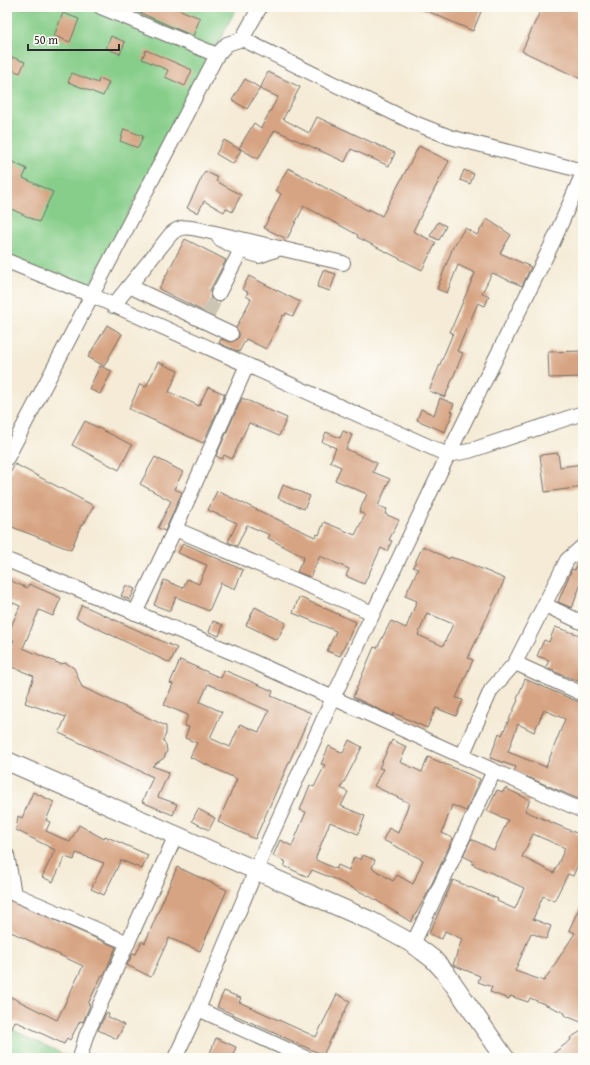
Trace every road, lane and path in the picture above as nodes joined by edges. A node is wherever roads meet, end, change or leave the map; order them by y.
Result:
1 (101, 7) edge
2 (260, 7) edge
3 (242, 39) junction
4 (217, 55) junction
5 (583, 172) edge
6 (202, 230) junction
7 (281, 248) junction
8 (241, 250) junction
9 (7, 261) edge
10 (343, 263) dead end
11 (129, 286) junction
12 (218, 294) tunnel mouth
13 (91, 295) junction
14 (113, 306) junction
15 (231, 334) dead end
16 (247, 365) junction
17 (583, 413) edge
18 (448, 455) junction
19 (7, 458) edge
20 (175, 530) junction
21 (583, 546) edge
22 (7, 560) edge
23 (545, 605) junction
24 (135, 613) junction
25 (373, 613) junction
26 (583, 623) edge
27 (515, 663) junction
28 (583, 694) edge
29 (333, 698) junction
30 (462, 756) junction
31 (7, 761) edge
32 (494, 771) junction
33 (583, 811) edge
34 (176, 835) junction
35 (7, 856) edge
36 (257, 870) junction
37 (128, 943) junction
38 (413, 944) junction
39 (198, 1009) junction
40 (80, 1058) edge
41 (176, 1058) edge
42 (306, 1058) edge
43 (505, 1058) edge

1 - 4 street
2 - 3 street
3 - 4 street
3 - 5 street
4 - 13 street
5 - 18 street
6 - 7 street
6 - 8 street
6 - 11 street
7 - 8 street
7 - 10 street
8 - 12 street
9 - 13 street
11 - 14 street
11 - 15 street
13 - 14 street
13 - 19 street
14 - 16 street
16 - 18 street
16 - 20 street
17 - 18 street
18 - 25 street
20 - 24 street
20 - 25 street
21 - 23 street
22 - 24 street
23 - 26 street
23 - 27 street
24 - 29 street
25 - 29 street
27 - 28 street
27 - 30 street
29 - 30 street
29 - 36 street
30 - 32 street
31 - 34 main road
32 - 33 street
32 - 38 street
34 - 36 main road
34 - 37 street
35 - 37 street
36 - 38 main road
36 - 39 street
37 - 40 street
38 - 43 main road
39 - 41 street
39 - 42 street

